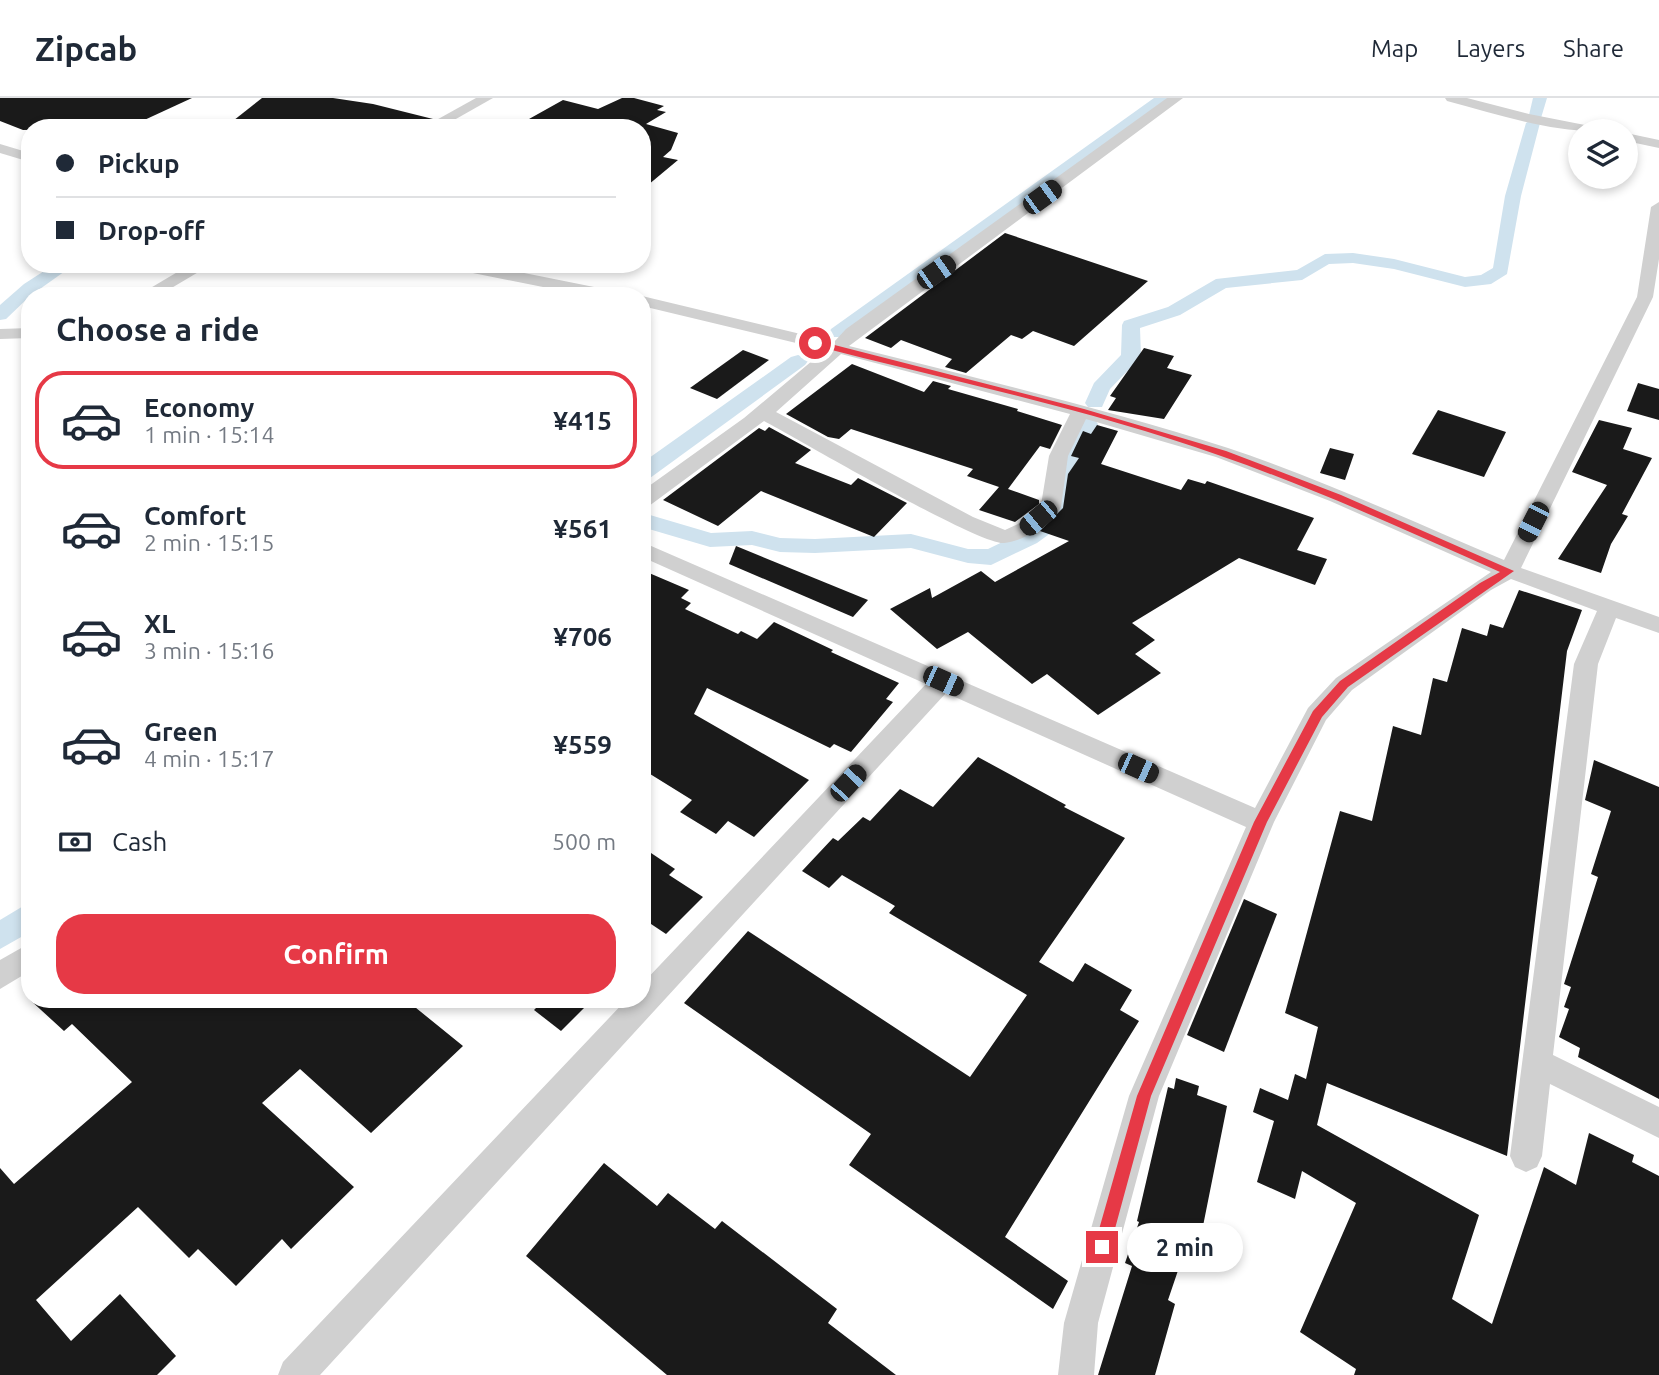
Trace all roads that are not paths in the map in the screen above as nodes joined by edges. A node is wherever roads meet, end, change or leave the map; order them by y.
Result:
1 (486, 98) edge
2 (1177, 98) edge
3 (1452, 98) edge
4 (446, 119) edge
5 (1568, 126) edge
6 (1638, 140) edge
7 (1659, 144) edge
8 (0, 148) edge
9 (21, 155) edge
10 (1659, 207) edge
11 (187, 273) edge
12 (498, 273) edge
13 (162, 287) edge
14 (569, 287) edge
15 (1652, 299) edge
16 (651, 303) edge
17 (21, 333) edge
18 (0, 334) edge
19 (837, 349) junction
20 (1081, 411) junction
21 (762, 412) junction
22 (651, 494) edge
23 (651, 553) edge
24 (1508, 571) junction
25 (1609, 606) junction
26 (1659, 625) edge
27 (943, 681) junction
28 (1261, 822) junction
29 (21, 961) edge
30 (0, 976) edge
31 (651, 994) edge
32 (638, 1008) edge
33 (1537, 1062) junction
34 (1659, 1122) edge
35 (1526, 1156) dead end
36 (296, 1375) edge
37 (1076, 1375) edge

1 - 4 street
2 - 19 street
3 - 5 street
6 - 7 street
8 - 9 street
10 - 15 street
11 - 13 street
12 - 14 street
15 - 24 street
16 - 19 street
17 - 18 street
19 - 20 street
19 - 21 street
20 - 21 street
20 - 24 street
21 - 22 street
23 - 27 street
24 - 25 street
24 - 28 street
25 - 26 street
25 - 33 street
27 - 28 street
27 - 31 street
28 - 37 street
29 - 30 street
32 - 36 street
33 - 34 street
33 - 35 street

